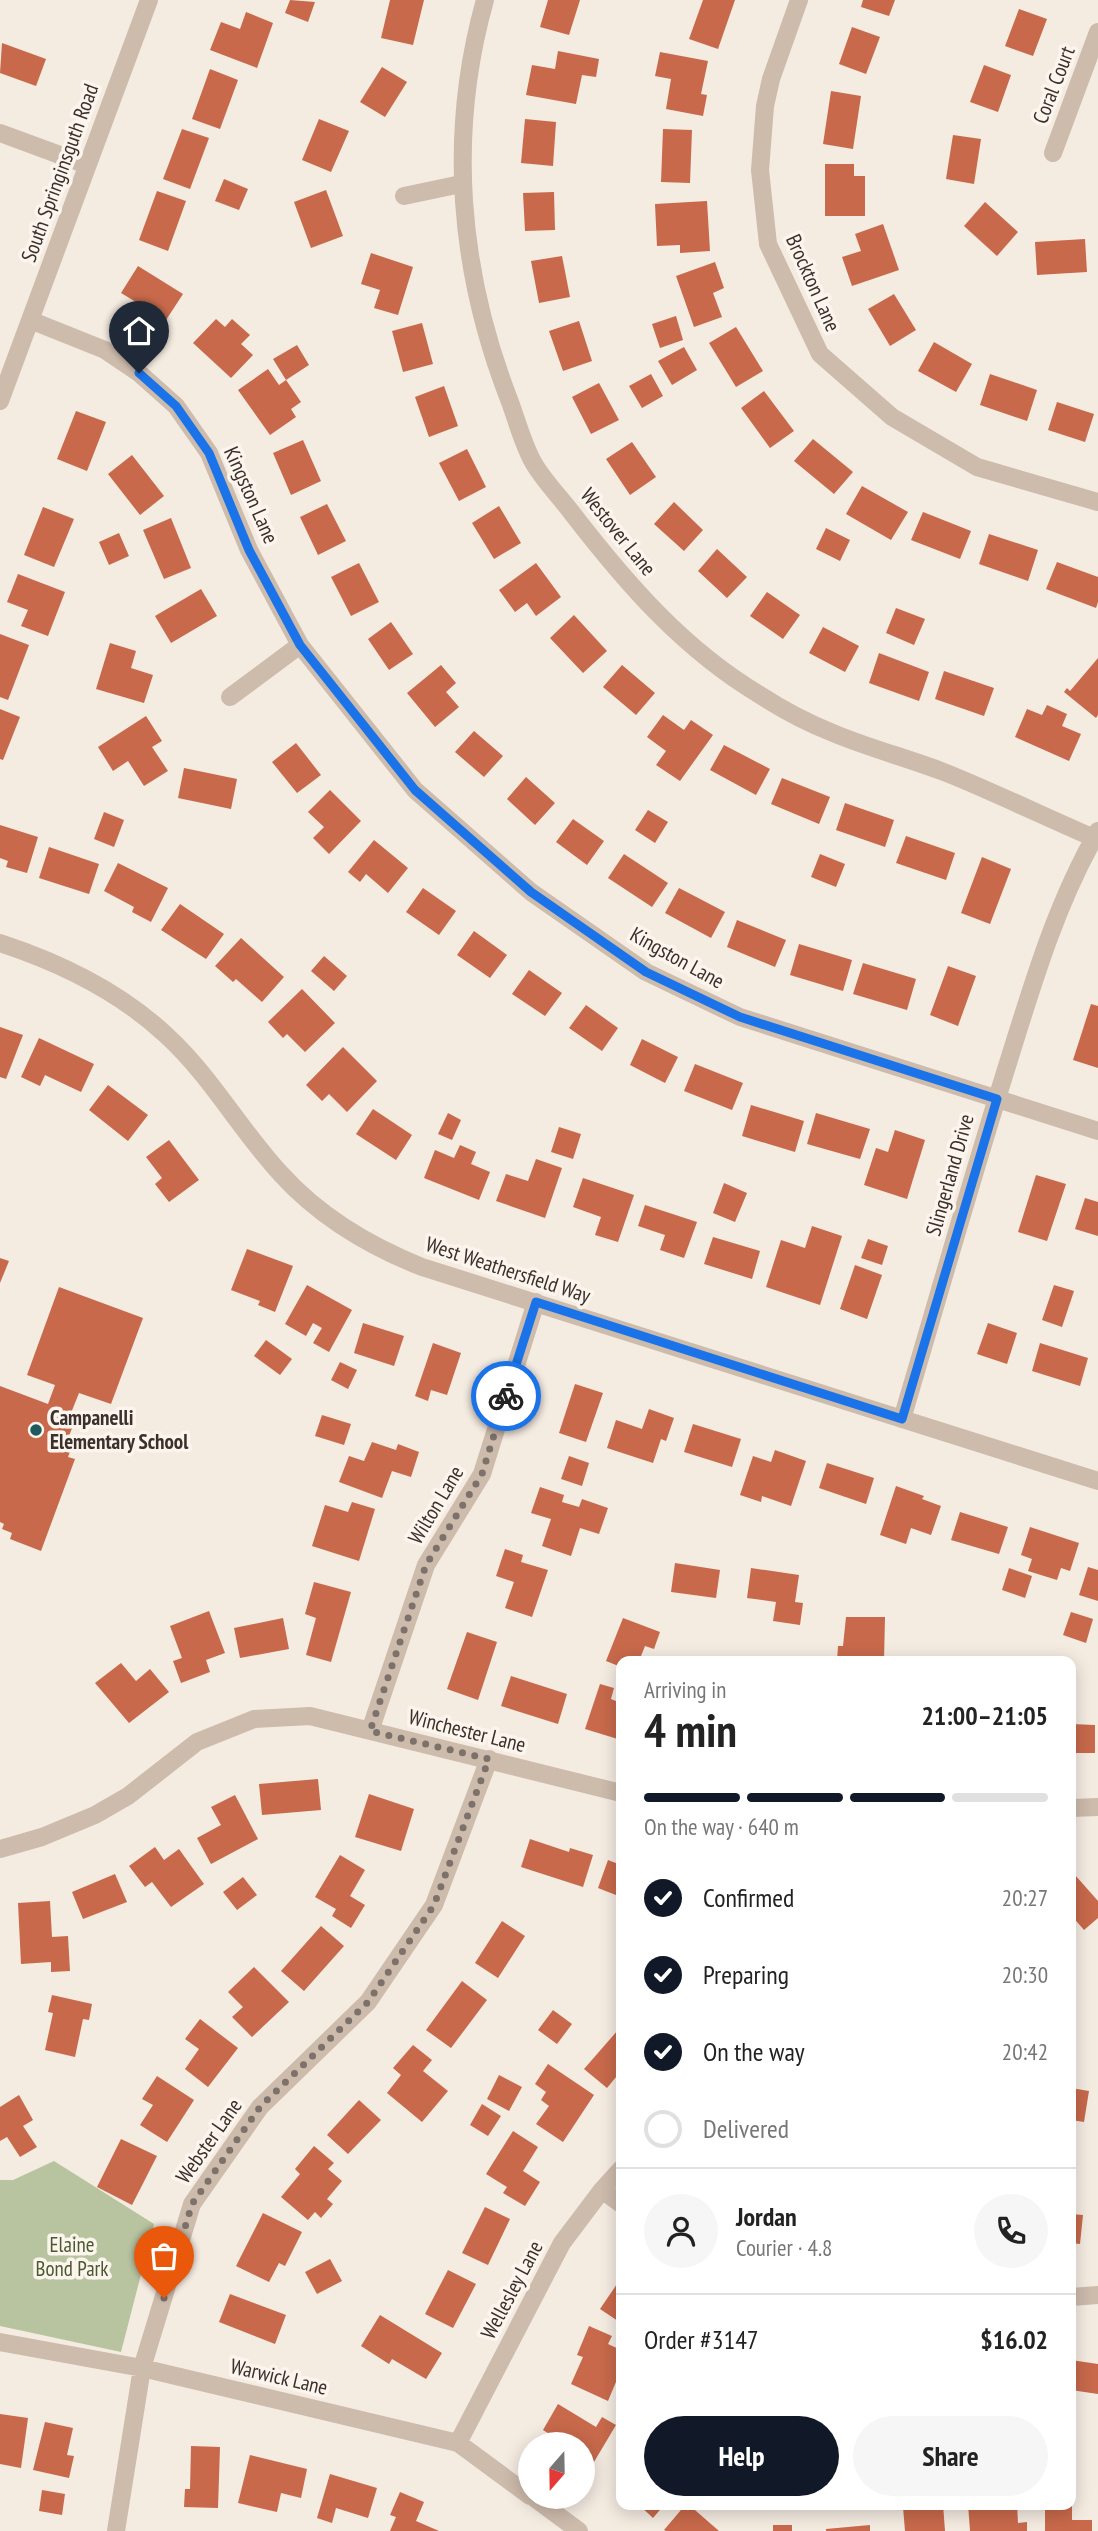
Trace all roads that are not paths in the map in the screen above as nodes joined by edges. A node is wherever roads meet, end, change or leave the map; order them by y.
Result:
1 (149, 0) edge
2 (485, 0) edge
3 (799, 0) edge
4 (1098, 32) edge
5 (0, 133) edge
6 (1053, 153) dead end
7 (87, 165) junction
8 (461, 184) junction
9 (404, 196) dead end
10 (30, 320) junction
11 (0, 401) edge
12 (1098, 502) edge
13 (300, 645) junction
14 (230, 697) dead end
15 (1096, 834) edge
16 (0, 943) edge
17 (997, 1099) junction
18 (1098, 1131) edge
19 (536, 1302) junction
20 (902, 1419) junction
21 (1098, 1481) edge
22 (370, 1731) junction
23 (489, 1759) junction
24 (616, 1792) edge
25 (1098, 1807) edge
26 (1076, 1808) edge
27 (0, 1849) edge
28 (616, 2175) edge
29 (602, 2190) junction
30 (616, 2200) edge
31 (1098, 2295) edge
32 (1076, 2297) edge
33 (0, 2342) edge
34 (142, 2368) junction
35 (458, 2443) junction
36 (518, 2487) edge
37 (550, 2510) edge
38 (116, 2531) edge
39 (579, 2531) edge

1 - 7 street, South Springinsguth Road
2 - 8 street, Westover Lane
3 - 12 street, Brockton Lane
4 - 6 street, Coral Court
5 - 7 street
7 - 10 street, South Springinsguth Road
8 - 9 street
8 - 15 street, Westover Lane
10 - 11 street, South Springinsguth Road
10 - 13 street, Kingston Lane
13 - 14 street
13 - 17 street, Kingston Lane
15 - 17 street, Slingerland Drive
16 - 19 street, West Weathersfield Way
17 - 18 street, Kingston Lane
17 - 20 street, Slingerland Drive
19 - 20 street, West Weathersfield Way
19 - 22 street, Wilton Lane
20 - 21 street, West Weathersfield Way
22 - 23 street, Winchester Lane
22 - 27 street, Winchester Lane
23 - 24 street, Winchester Lane
23 - 34 street, Webster Lane
25 - 26 street
28 - 29 street, Wellesley Lane
29 - 30 street
29 - 35 street, Wellesley Lane
31 - 32 street
33 - 34 street, Warwick Lane
34 - 35 street, Warwick Lane
34 - 38 street, Webster Lane
35 - 36 street, Warwick Lane
37 - 39 street, Warwick Lane

